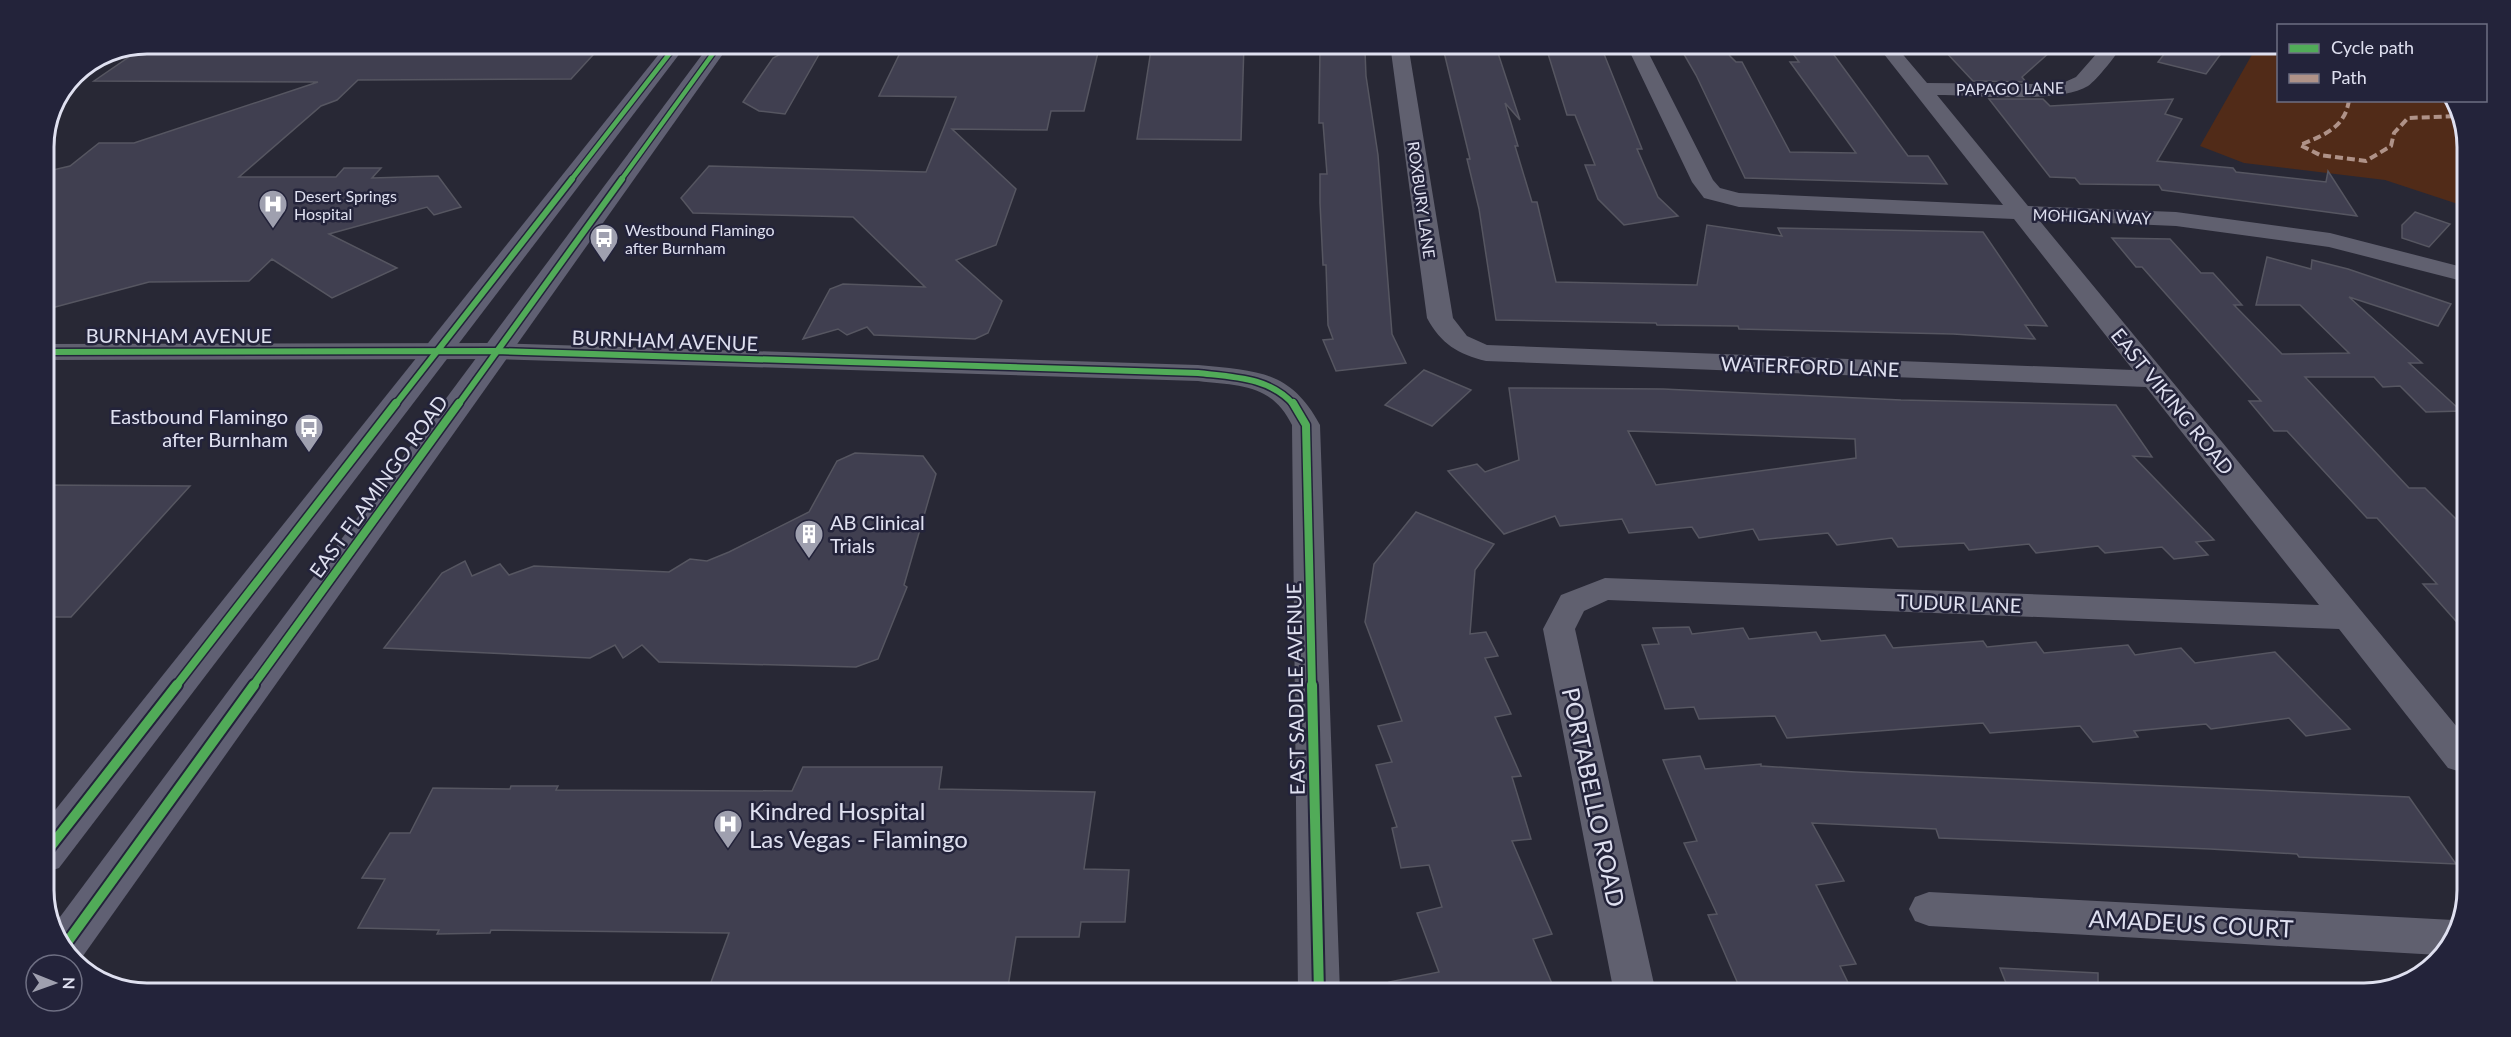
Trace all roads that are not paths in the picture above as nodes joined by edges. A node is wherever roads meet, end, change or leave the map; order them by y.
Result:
1 (669, 54) edge
2 (701, 54) edge
3 (1400, 54) edge
4 (1640, 54) edge
5 (1893, 54) edge
6 (2106, 54) edge
7 (1922, 89) junction
8 (2022, 214) junction
9 (2457, 273) edge
10 (1464, 347) joint
11 (437, 351) junction
12 (496, 351) junction
13 (54, 352) edge
14 (2156, 379) junction
15 (1284, 391) joint
16 (1572, 603) joint
17 (2348, 618) junction
18 (2457, 753) edge
19 (54, 842) edge
20 (1929, 909) dead end
21 (2445, 938) edge
22 (68, 940) edge
23 (1319, 983) edge
24 (1633, 983) edge

1 - 11 main road, EAST FLAMINGO ROAD
2 - 12 main road, EAST FLAMINGO ROAD
3 - 10 street, ROXBURY LANE
4 - 8 street, MOHIGAN WAY
5 - 7 street, EAST VIKING ROAD
6 - 7 street, PAPAGO LANE
7 - 8 street, EAST VIKING ROAD
8 - 9 street, MOHIGAN WAY
8 - 14 street, EAST VIKING ROAD
10 - 14 street, WATERFORD LANE
11 - 12 street, BURNHAM AVENUE
11 - 13 street, BURNHAM AVENUE
11 - 19 main road, EAST FLAMINGO ROAD
12 - 15 street, BURNHAM AVENUE
12 - 22 main road, EAST FLAMINGO ROAD
14 - 17 street, EAST VIKING ROAD
15 - 23 street, EAST SADDLE AVENUE
16 - 17 street, TUDUR LANE
16 - 24 street, PORTABELLO ROAD
17 - 18 street, EAST VIKING ROAD
20 - 21 street, AMADEUS COURT

